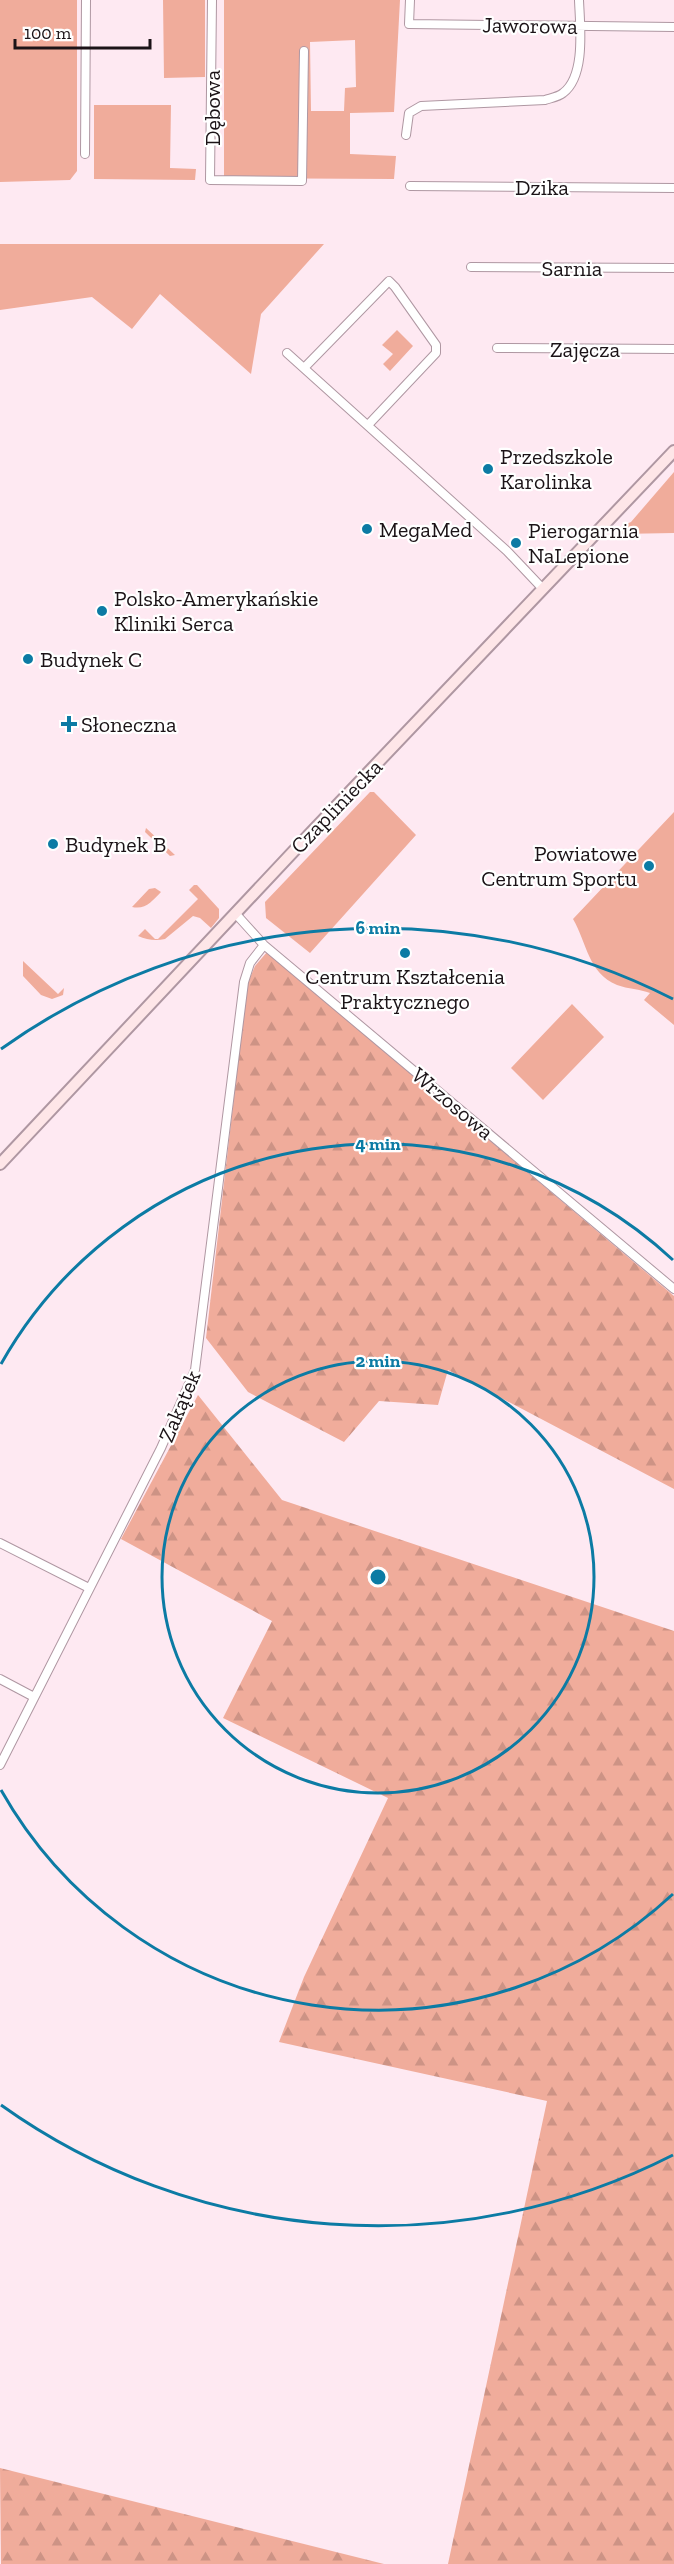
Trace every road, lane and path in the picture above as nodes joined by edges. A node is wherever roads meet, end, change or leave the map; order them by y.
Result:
1 (86, 0) edge
2 (212, 0) edge
3 (410, 0) edge
4 (579, 0) edge
5 (580, 26) junction
6 (674, 27) edge
7 (304, 51) dead end
8 (406, 135) dead end
9 (85, 154) dead end
10 (410, 186) dead end
11 (674, 188) edge
12 (471, 267) dead end
13 (674, 268) edge
14 (497, 348) dead end
15 (674, 349) edge
16 (287, 353) dead end
17 (304, 368) junction
18 (368, 425) junction
19 (674, 451) edge
20 (543, 589) junction
21 (235, 913) junction
22 (264, 945) junction
23 (0, 1164) edge
24 (674, 1289) edge
25 (0, 1543) edge
26 (89, 1588) junction
27 (0, 1679) edge
28 (34, 1697) junction
29 (1, 1760) edge

1 - 9 street
2 - 7 street, Dębowa
3 - 5 street, Jaworowa
4 - 5 street
5 - 6 street, Jaworowa
5 - 8 street
10 - 11 street, Dzika
12 - 13 street, Sarnia
14 - 15 street, Zajęcza
16 - 17 street
17 - 18 street
17 - 18 street
18 - 20 street
19 - 20 main road, Czapliniecka
20 - 21 main road, Czapliniecka
21 - 22 street, Wrzosowa
21 - 23 main road, Czapliniecka
22 - 24 street, Wrzosowa
22 - 26 street, Zakątek
25 - 26 street
26 - 28 street, Zakątek
27 - 28 street
28 - 29 street, Zakątek

